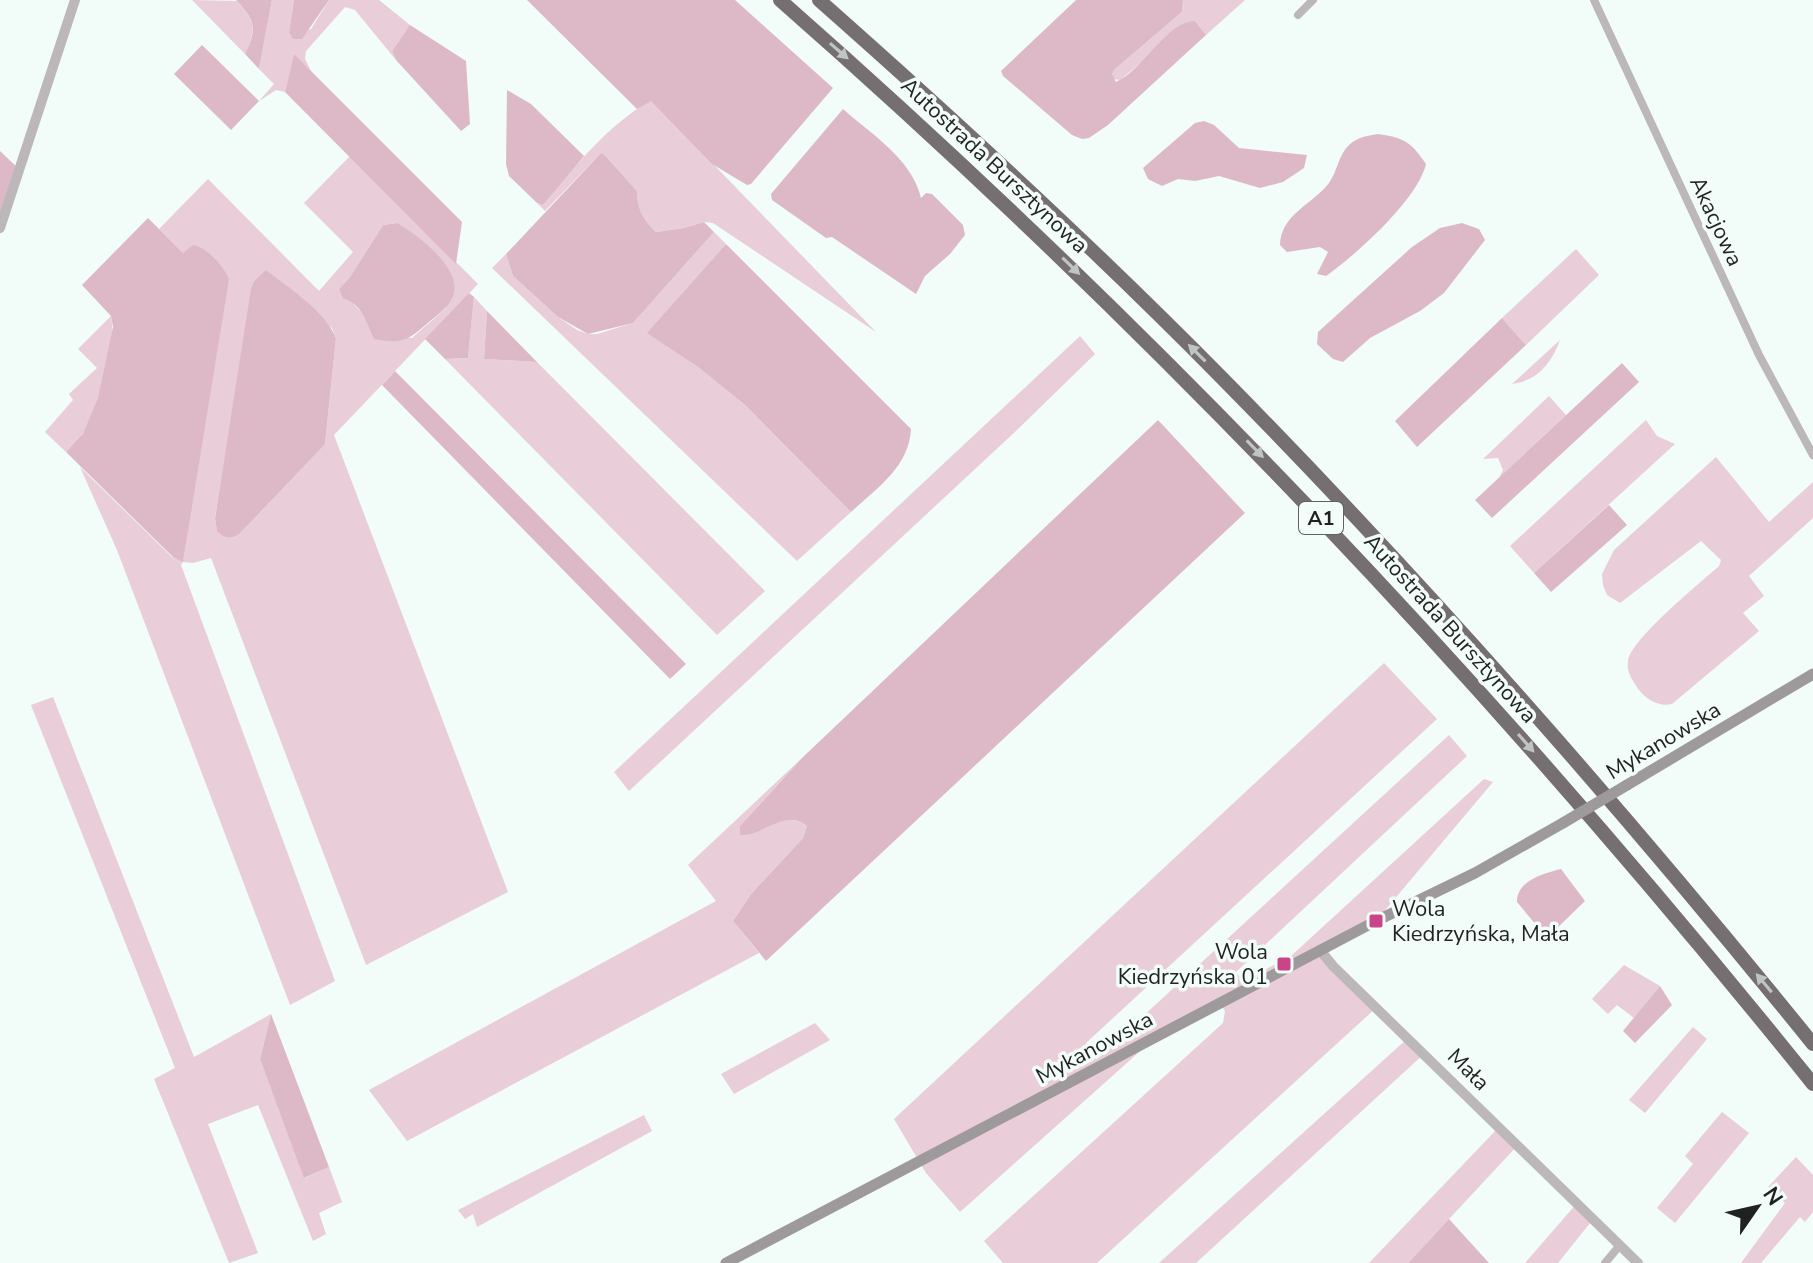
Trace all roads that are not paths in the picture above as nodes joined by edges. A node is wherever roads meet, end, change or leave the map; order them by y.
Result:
1 (75, 0) edge
2 (780, 0) edge
3 (819, 0) edge
4 (1313, 0) edge
5 (1594, 0) edge
6 (1298, 15) dead end
7 (0, 228) edge
8 (1813, 455) edge
9 (1813, 674) edge
10 (1320, 950) junction
11 (1813, 1044) edge
12 (1813, 1084) edge
13 (1620, 1245) junction
14 (726, 1263) edge
15 (1605, 1263) edge
16 (1638, 1263) edge

1 - 7 street
2 -> 12 highway, Autostrada Bursztynowa / A1
11 -> 3 highway, Autostrada Bursztynowa / A1
4 - 6 street
5 - 8 street, Akacjowa
9 - 10 main road, Mykanowska, bridge
10 - 13 street, Mała
10 - 14 main road, Mykanowska
13 - 15 street
13 - 16 street, Mała

